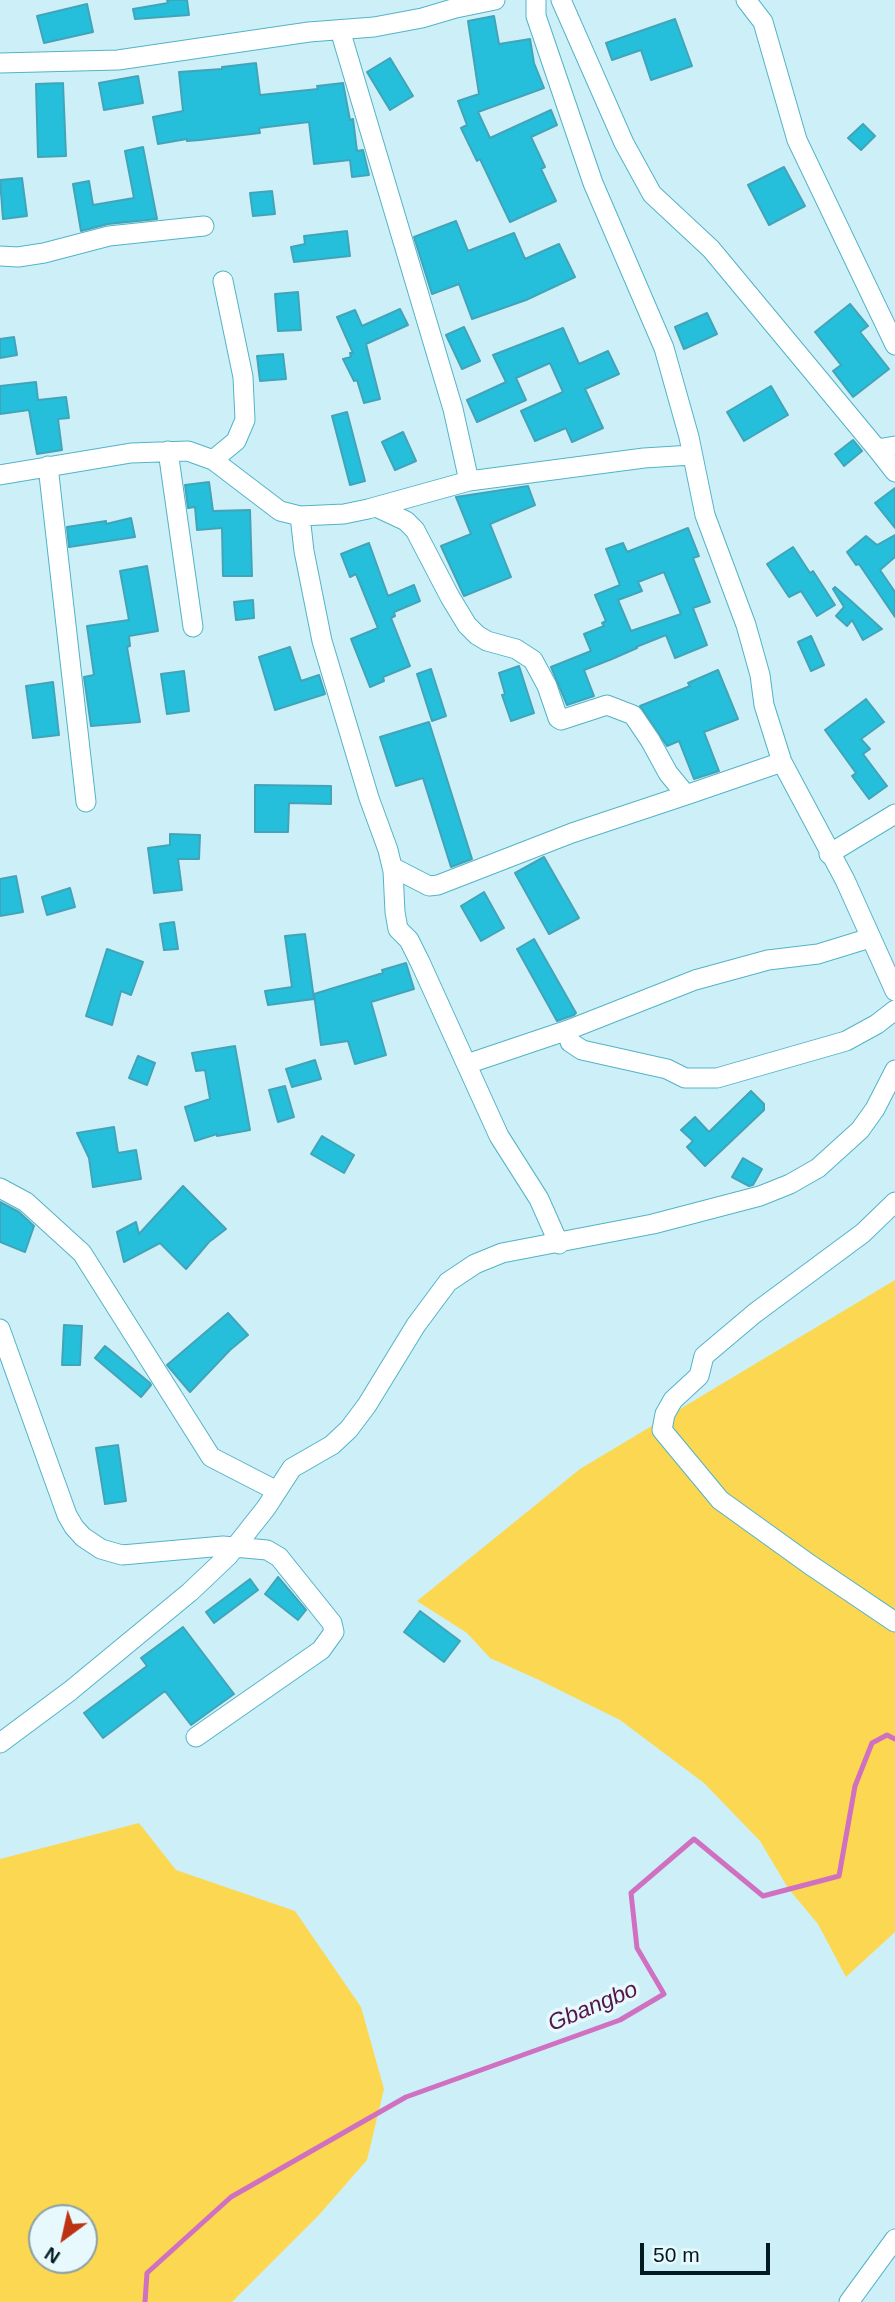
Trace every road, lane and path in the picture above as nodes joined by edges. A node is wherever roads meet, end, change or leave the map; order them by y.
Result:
1 (495, 0) edge
2 (536, 0) edge
3 (561, 0) edge
4 (746, 0) edge
5 (420, 9) edge
6 (340, 30) junction
7 (0, 63) edge
8 (204, 226) dead end
9 (0, 256) edge
10 (223, 281) dead end
11 (895, 345) edge
12 (886, 447) edge
13 (167, 451) junction
14 (692, 455) junction
15 (213, 460) junction
16 (48, 466) junction
17 (895, 471) edge
18 (0, 475) edge
19 (469, 481) junction
20 (376, 507) junction
21 (300, 516) junction
22 (194, 627) dead end
23 (782, 762) junction
24 (686, 795) junction
25 (86, 802) dead end
26 (895, 814) edge
27 (829, 854) junction
28 (392, 867) junction
29 (870, 937) junction
30 (895, 990) edge
31 (895, 1010) edge
32 (568, 1030) junction
33 (467, 1064) junction
34 (895, 1070) edge
35 (0, 1188) edge
36 (895, 1202) edge
37 (559, 1244) junction
38 (0, 1329) edge
39 (277, 1491) junction
40 (237, 1545) junction
41 (895, 1622) edge
42 (196, 1737) dead end
43 (0, 1743) edge
44 (895, 2239) edge
45 (849, 2302) edge

1 - 5 street
2 - 14 street
3 - 12 street
4 - 11 street
5 - 6 street
6 - 7 street
6 - 19 street
8 - 9 street
10 - 15 street
12 - 17 street
13 - 15 street
13 - 16 street
13 - 22 street
14 - 19 street
14 - 23 street
15 - 21 street
16 - 18 street
16 - 25 street
19 - 20 street
20 - 21 street
20 - 24 street
21 - 28 street
23 - 24 street
23 - 27 street
24 - 28 street
26 - 27 street
27 - 29 street
28 - 33 street
29 - 30 street
29 - 32 street
31 - 32 street
32 - 33 street
33 - 37 street
34 - 37 street
35 - 39 street
36 - 41 street
37 - 39 street
38 - 40 street
39 - 40 street
40 - 42 street
40 - 43 street
44 - 45 street

